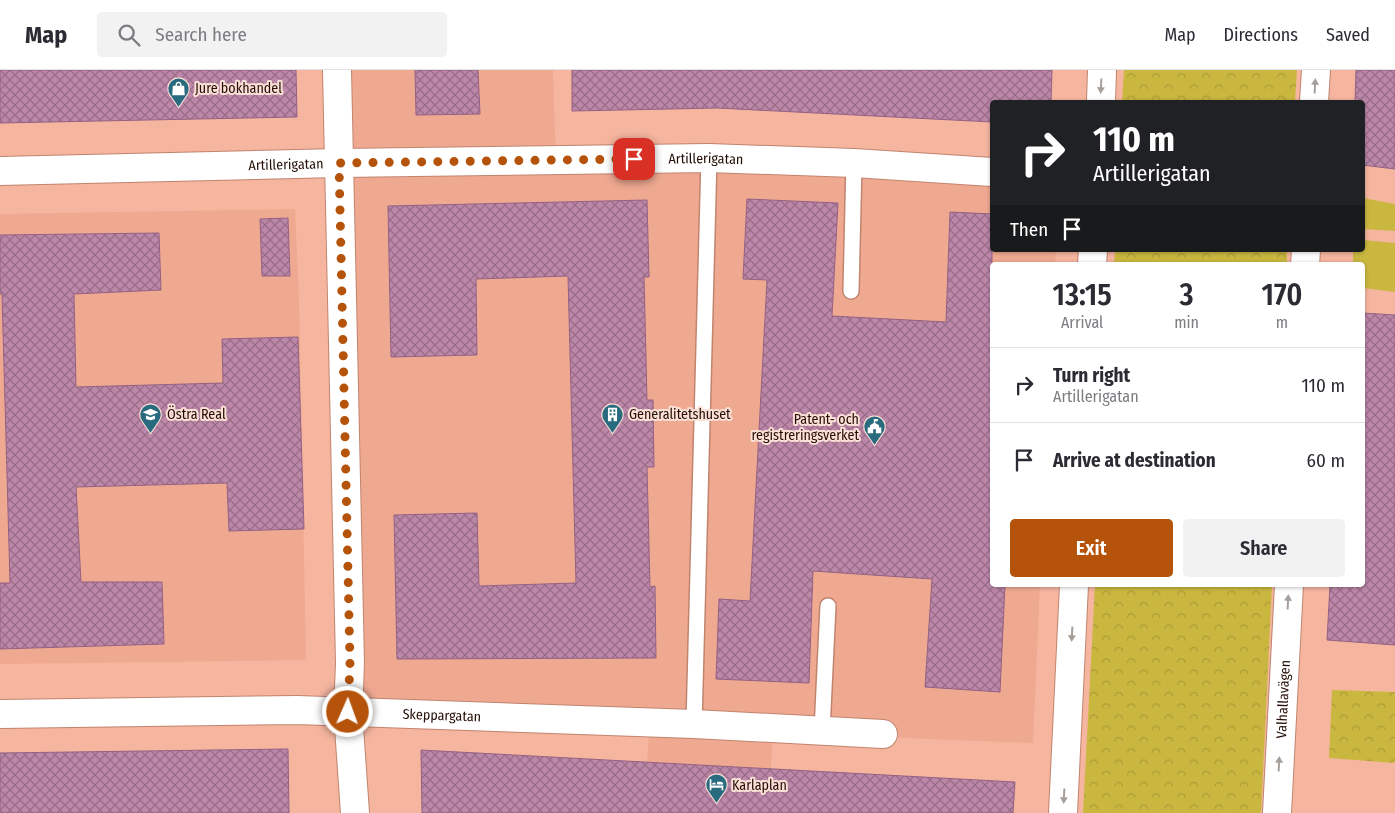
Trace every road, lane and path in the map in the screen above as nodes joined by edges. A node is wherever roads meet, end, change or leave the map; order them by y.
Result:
1 (337, 70) edge
2 (1102, 70) edge
3 (1316, 70) edge
4 (1101, 100) edge
5 (1314, 100) edge
6 (709, 158) junction
7 (339, 163) junction
8 (854, 163) junction
9 (0, 171) edge
10 (990, 172) edge
11 (851, 291) dead end
12 (1074, 587) edge
13 (1289, 587) edge
14 (828, 606) dead end
15 (348, 712) junction
16 (0, 714) edge
17 (694, 724) junction
18 (822, 731) junction
19 (884, 734) dead end
20 (355, 813) edge
21 (1063, 813) edge
22 (1277, 813) edge

1 - 7 street
2 -> 4 street
5 -> 3 street
6 - 7 street, Artillerigatan
6 - 8 street, Artillerigatan
6 - 17 lane
7 - 9 street, Artillerigatan
7 - 15 street
8 - 10 street, Artillerigatan
8 - 11 lane
12 -> 21 street
22 -> 13 street, Valhallavägen
14 - 18 lane
15 - 16 street, Skeppargatan
15 - 17 street, Skeppargatan
15 - 20 street
17 - 18 street, Skeppargatan
18 - 19 street, Skeppargatan

